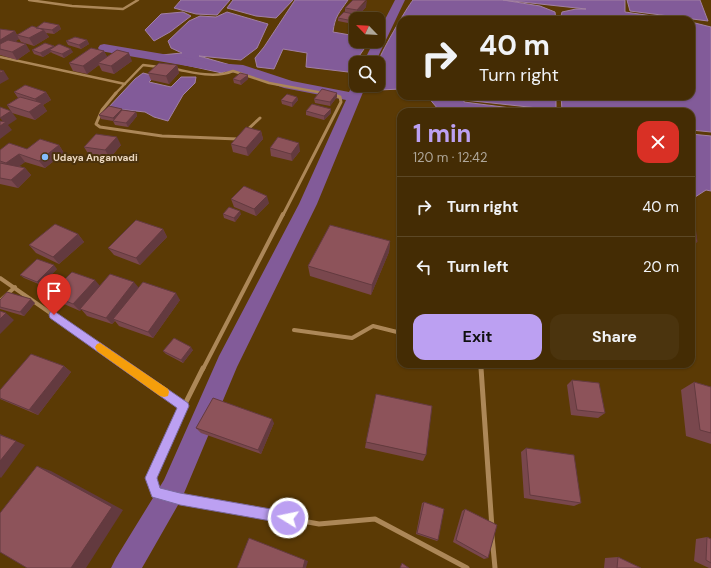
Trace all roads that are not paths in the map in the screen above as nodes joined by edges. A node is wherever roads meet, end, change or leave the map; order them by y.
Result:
1 (29, 0) edge
2 (138, 0) edge
3 (0, 57) edge
4 (125, 84) junction
5 (326, 93) edge
6 (333, 94) edge
7 (260, 118) dead end
8 (0, 278) edge
9 (15, 287) junction
10 (0, 301) edge
11 (294, 330) dead end
12 (397, 332) edge
13 (481, 368) edge
14 (184, 406) junction
15 (467, 568) edge
16 (495, 568) edge

1 - 2 street
3 - 4 street
4 - 5 street
4 - 7 street
6 - 14 street
8 - 9 street
9 - 10 street
9 - 14 street
11 - 12 street
13 - 16 street
14 - 15 street

